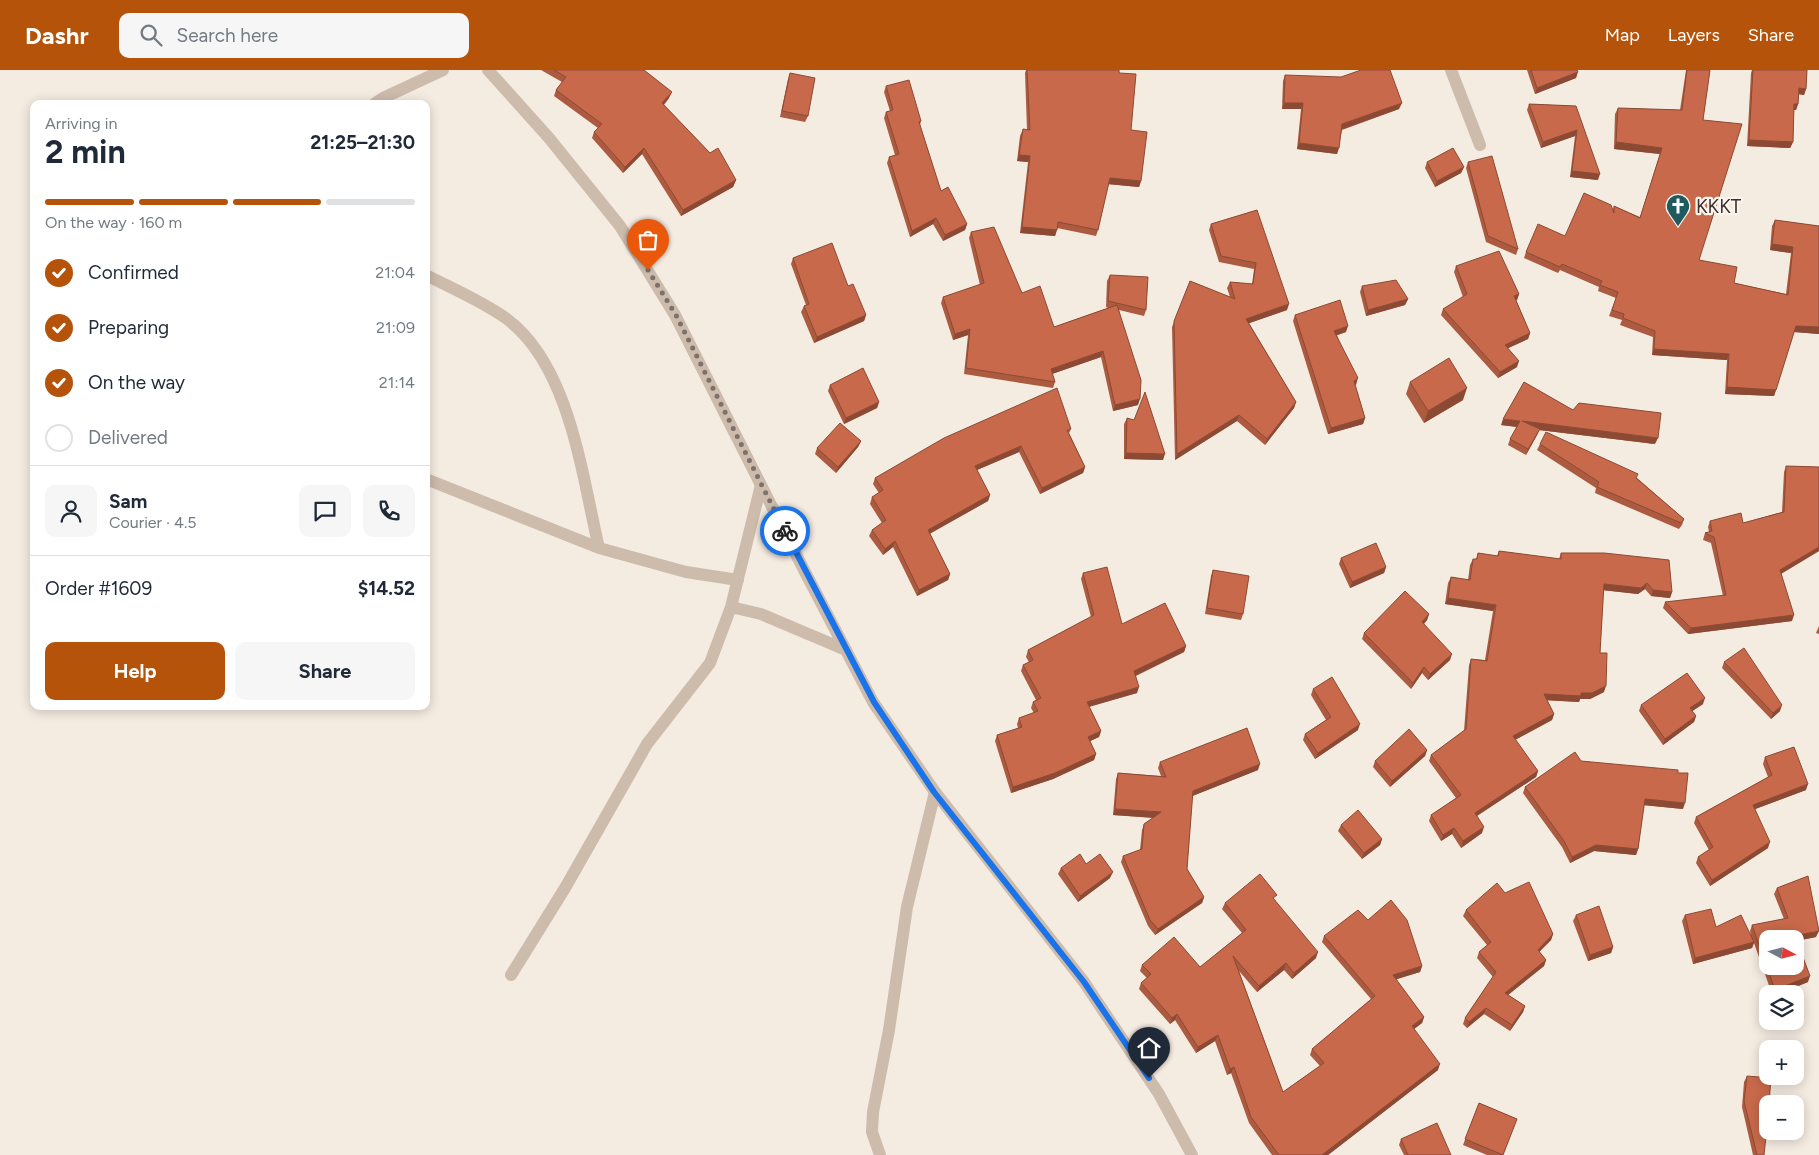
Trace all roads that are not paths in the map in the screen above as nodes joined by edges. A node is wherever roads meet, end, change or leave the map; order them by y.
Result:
1 (443, 70) edge
2 (488, 70) edge
3 (1451, 70) edge
4 (382, 100) edge
5 (1480, 145) dead end
6 (430, 278) edge
7 (430, 481) edge
8 (761, 485) junction
9 (599, 548) junction
10 (738, 580) junction
11 (731, 607) junction
12 (846, 650) junction
13 (934, 792) junction
14 (511, 974) dead end
15 (880, 1155) edge
16 (1192, 1155) edge

1 - 4 street
2 - 8 street
3 - 5 street
6 - 9 street
7 - 9 street
8 - 10 street
8 - 12 street
9 - 10 street
10 - 11 street
11 - 12 street
11 - 14 street
12 - 13 street
13 - 15 street
13 - 16 street

